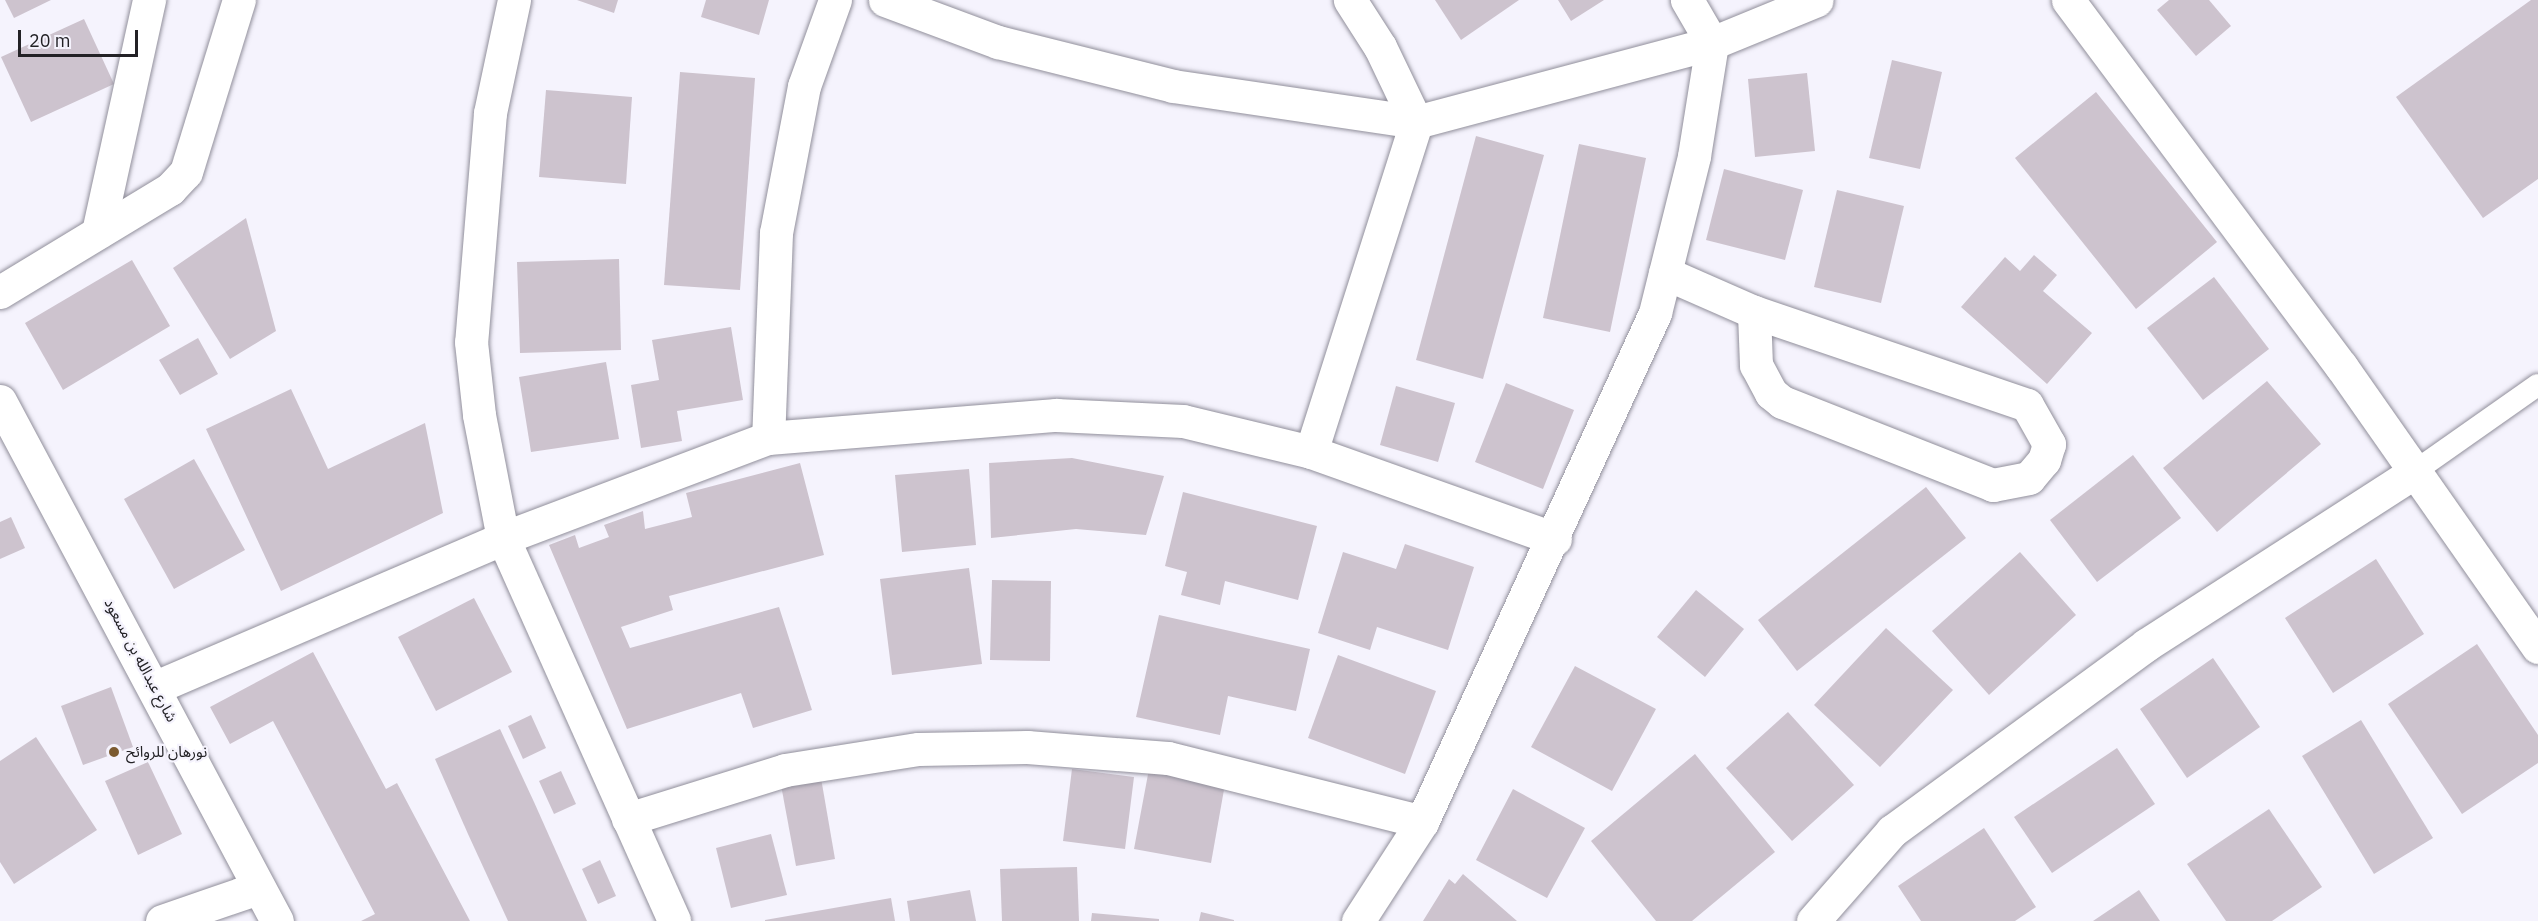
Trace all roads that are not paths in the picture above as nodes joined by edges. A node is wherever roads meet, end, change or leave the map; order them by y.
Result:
1 (148, 0) edge
2 (239, 0) edge
3 (514, 0) edge
4 (835, 0) edge
5 (885, 0) edge
6 (1350, 0) edge
7 (1687, 0) edge
8 (1817, 0) edge
9 (2068, 0) edge
10 (1712, 43) junction
11 (1416, 122) junction
12 (98, 232) junction
13 (1665, 273) junction
14 (0, 292) edge
15 (1754, 312) junction
16 (2538, 385) edge
17 (0, 401) edge
18 (768, 438) junction
19 (1311, 452) junction
20 (2414, 472) junction
21 (503, 538) junction
22 (1555, 538) junction
23 (2538, 647) edge
24 (156, 687) junction
25 (628, 819) junction
26 (1422, 822) junction
27 (258, 888) junction
28 (162, 921) edge
29 (277, 921) edge
30 (674, 921) edge
31 (1358, 921) edge
32 (1813, 921) edge

1 - 12 street
2 - 12 street
3 - 21 street
4 - 18 street
5 - 11 street
6 - 11 street
7 - 10 street
8 - 10 street
9 - 20 street
10 - 11 street
10 - 13 street
11 - 19 street
12 - 14 street
13 - 15 street
13 - 22 street
15 - 15 street
16 - 20 lane
17 - 24 street, شارع عبدالله بن مسعود
18 - 19 street
18 - 21 street
19 - 22 street
20 - 23 street
20 - 32 street
21 - 24 street
21 - 25 street
22 - 26 street
24 - 27 street, شارع عبدالله بن مسعود
25 - 26 street
25 - 30 street
26 - 31 street
27 - 28 street
27 - 29 street, شارع عبدالله بن مسعود

